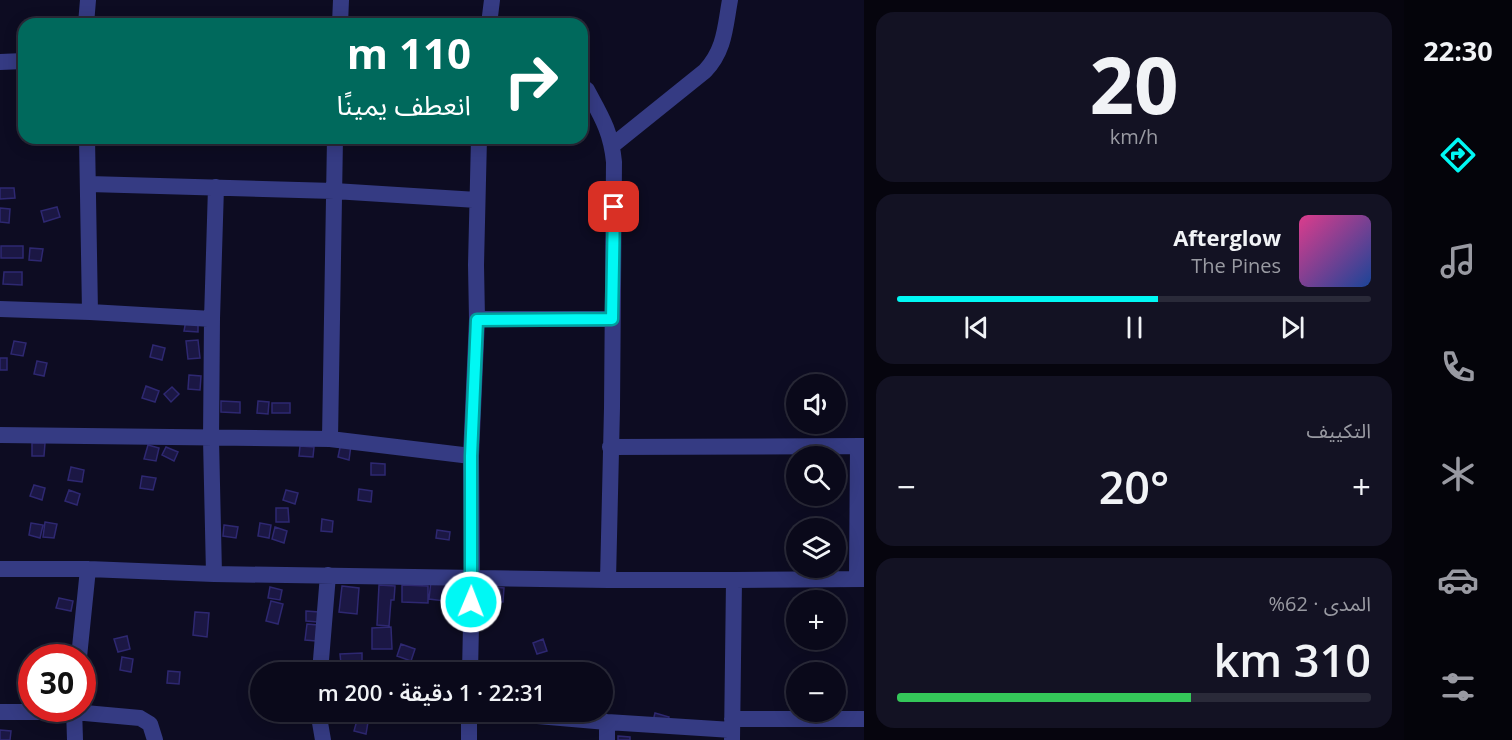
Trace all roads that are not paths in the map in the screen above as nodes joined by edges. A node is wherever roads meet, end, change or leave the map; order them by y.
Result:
1 (88, 0) edge
2 (341, 0) edge
3 (492, 0) edge
4 (730, 0) edge
5 (86, 18) edge
6 (340, 18) edge
7 (490, 18) edge
8 (18, 61) edge
9 (0, 62) edge
10 (588, 92) edge
11 (87, 144) edge
12 (335, 144) edge
13 (479, 144) edge
14 (613, 145) junction
15 (89, 184) junction
16 (216, 187) junction
17 (334, 191) junction
18 (477, 200) junction
19 (0, 309) edge
20 (90, 312) junction
21 (212, 319) junction
22 (612, 319) junction
23 (477, 320) junction
24 (0, 435) edge
25 (211, 439) junction
26 (330, 439) junction
27 (861, 446) edge
28 (610, 447) junction
29 (471, 456) junction
30 (0, 569) edge
31 (88, 569) junction
32 (214, 574) junction
33 (328, 575) junction
34 (472, 578) junction
35 (860, 579) edge
36 (608, 580) junction
37 (734, 580) junction
38 (80, 644) edge
39 (321, 662) edge
40 (470, 662) edge
41 (0, 712) edge
42 (18, 712) edge
43 (96, 713) edge
44 (864, 718) edge
45 (74, 722) edge
46 (320, 722) edge
47 (469, 722) edge
48 (607, 722) joint
49 (732, 730) edge
50 (75, 740) edge
51 (155, 740) edge
52 (323, 740) edge
53 (469, 740) edge
54 (607, 740) edge

1 - 5 street
2 - 6 street
3 - 7 street
4 - 14 street
8 - 9 street
10 - 14 street
11 - 15 street
12 - 17 street
13 - 18 street
14 - 22 street
15 - 16 street
15 - 20 street
16 - 17 street
16 - 21 street
17 - 18 street
17 - 26 street
18 - 23 street
19 - 20 street
20 - 21 street
21 - 25 street
22 - 23 street
22 - 28 street
23 - 29 street
24 - 25 street
25 - 26 street
25 - 32 street
26 - 29 street
27 - 28 street
27 - 35 street
28 - 36 street
29 - 34 street
30 - 31 street
31 - 32 street
31 - 38 street
32 - 33 street
33 - 34 street
33 - 39 street
34 - 36 street
34 - 40 street
35 - 37 street
36 - 37 street
37 - 49 street
41 - 42 street
43 - 51 street
44 - 49 street
45 - 50 street
46 - 52 street
47 - 53 street
48 - 49 street
48 - 54 street

